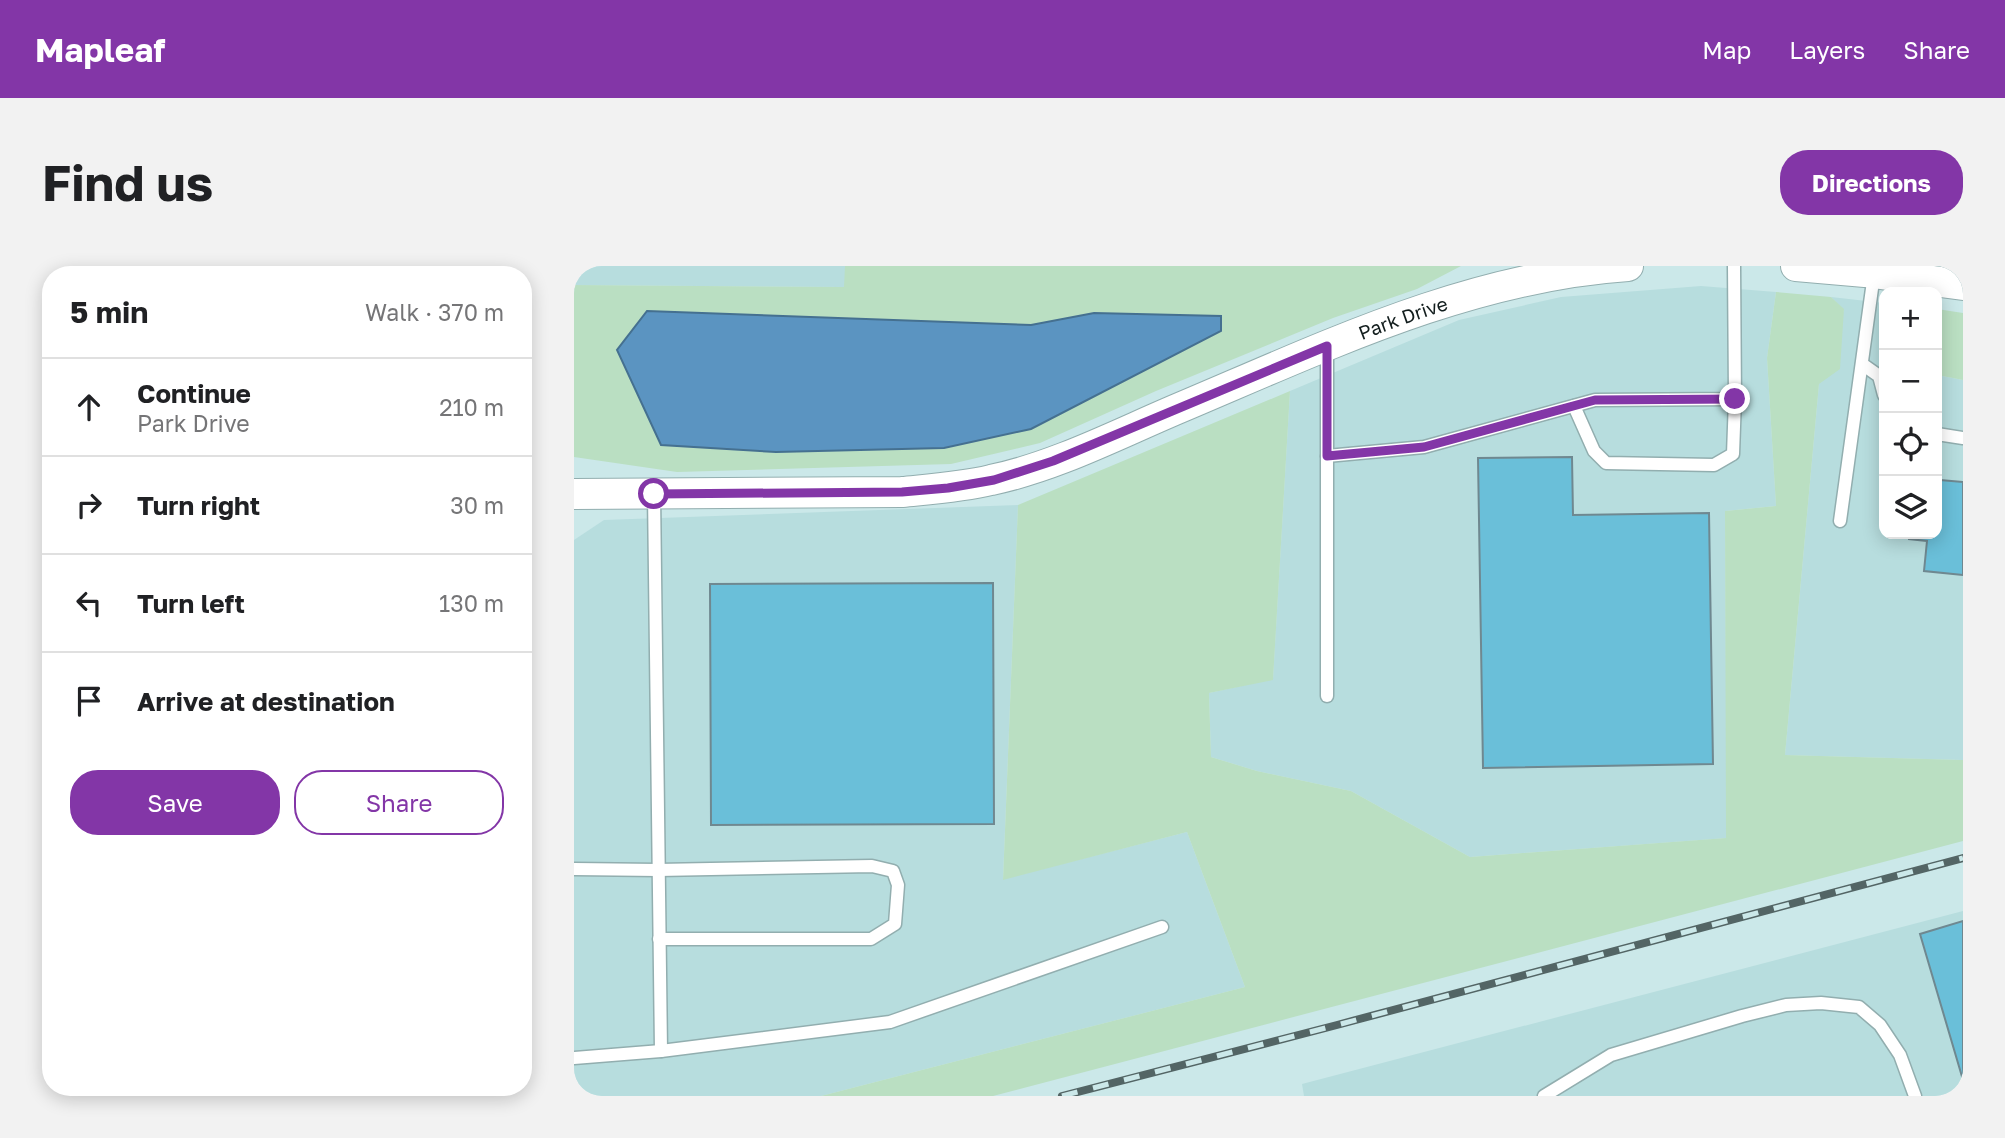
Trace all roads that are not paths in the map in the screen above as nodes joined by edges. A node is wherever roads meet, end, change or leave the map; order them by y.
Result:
1 (1628, 266) edge
2 (1734, 266) edge
3 (1796, 266) edge
4 (1565, 270) edge
5 (1874, 274) junction
6 (1515, 275) edge
7 (1963, 285) edge
8 (1327, 346) junction
9 (1862, 364) junction
10 (1879, 376) edge
11 (1735, 399) junction
12 (1573, 406) junction
13 (1942, 435) edge
14 (1963, 438) edge
15 (1327, 456) junction
16 (574, 494) edge
17 (654, 494) junction
18 (1840, 521) dead end
19 (1326, 696) dead end
20 (574, 869) edge
21 (658, 870) junction
22 (1162, 927) dead end
23 (659, 939) junction
24 (661, 1051) junction
25 (574, 1058) edge
26 (1544, 1096) edge
27 (1915, 1096) edge

1 - 4 street, Park Drive
2 - 11 lane
3 - 5 street
4 - 6 street, Park Drive
5 - 7 street
5 - 9 lane
6 - 8 street, Park Drive
8 - 15 lane
8 - 17 street, Park Drive
9 - 10 lane
9 - 18 lane
11 - 12 lane
11 - 12 lane
12 - 15 lane
13 - 14 lane
15 - 19 lane
16 - 17 street, Park Drive
17 - 21 lane
20 - 21 lane
21 - 23 lane
21 - 23 lane
22 - 24 lane
23 - 24 lane
24 - 25 lane
26 - 27 lane

